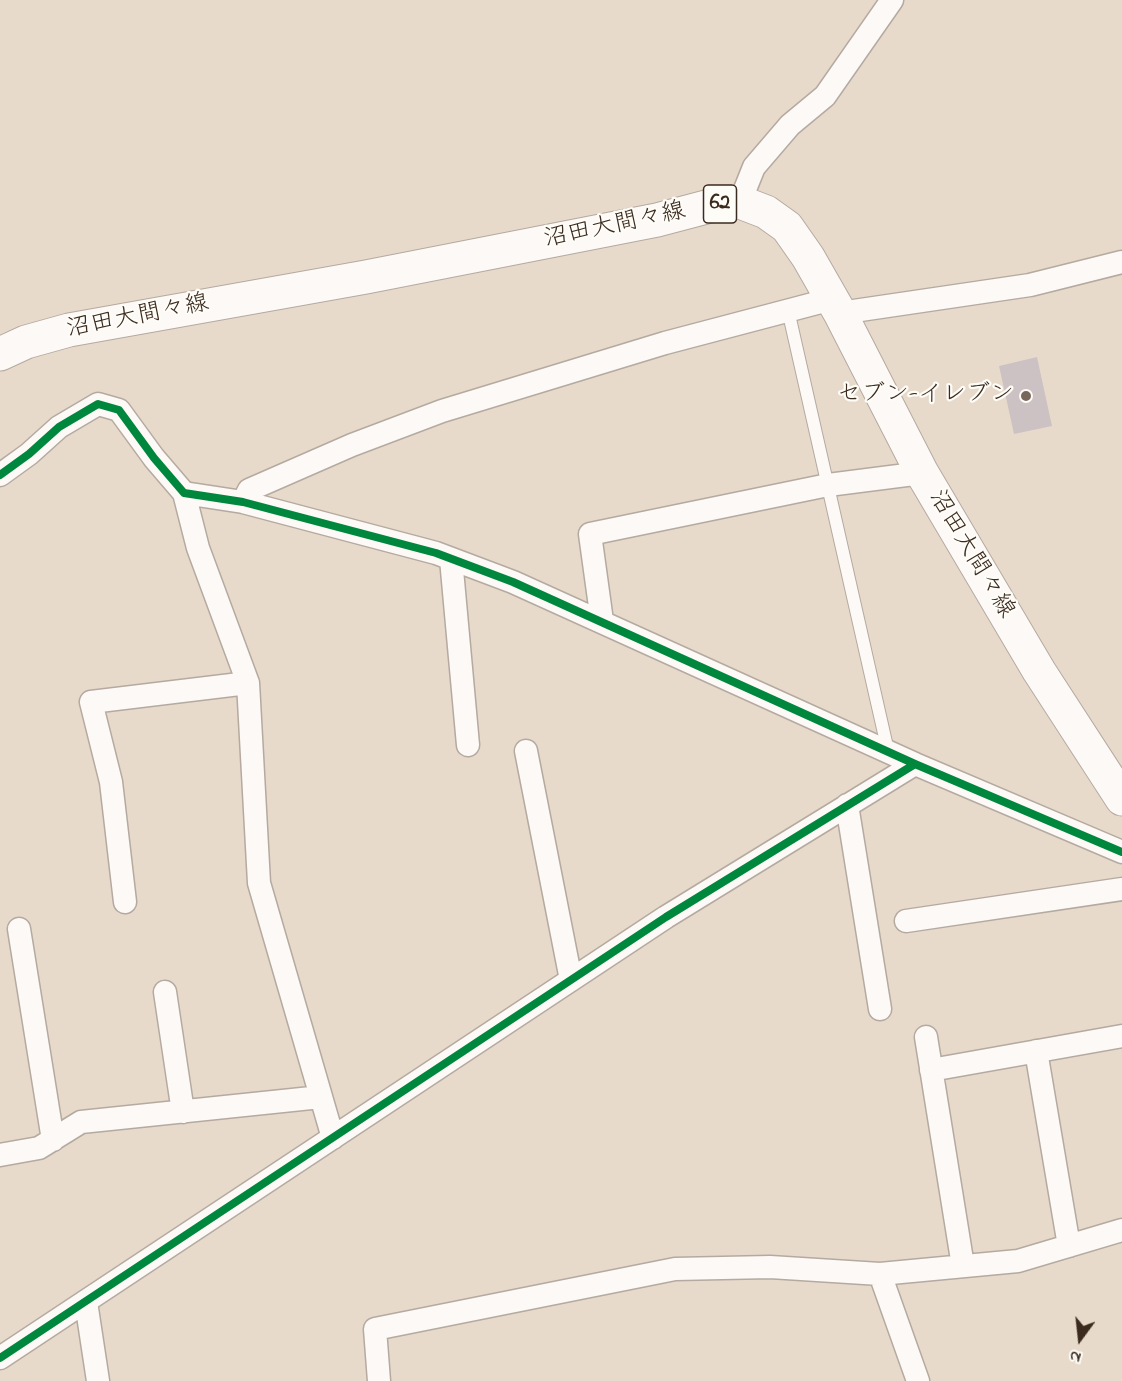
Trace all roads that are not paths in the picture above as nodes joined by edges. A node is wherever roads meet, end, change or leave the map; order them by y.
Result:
1 (892, 0) edge
2 (740, 202) junction
3 (1122, 262) edge
4 (836, 306) junction
5 (788, 310) junction
6 (0, 354) edge
7 (922, 473) junction
8 (0, 475) edge
9 (828, 484) junction
10 (184, 493) junction
11 (243, 502) junction
12 (451, 559) junction
13 (602, 621) junction
14 (248, 683) junction
15 (468, 745) dead end
16 (526, 751) dead end
17 (888, 752) junction
18 (915, 764) junction
19 (1122, 799) edge
20 (848, 805) junction
21 (1122, 852) edge
22 (1122, 889) edge
23 (125, 902) dead end
24 (906, 921) dead end
25 (19, 929) dead end
26 (571, 980) junction
27 (165, 992) dead end
28 (880, 1009) dead end
29 (1122, 1036) edge
30 (926, 1037) dead end
31 (1036, 1051) junction
32 (931, 1070) junction
33 (321, 1097) junction
34 (183, 1112) junction
35 (333, 1138) junction
36 (53, 1140) junction
37 (0, 1155) edge
38 (1122, 1230) edge
39 (1069, 1246) junction
40 (963, 1266) junction
41 (880, 1274) junction
42 (86, 1302) junction
43 (0, 1358) edge
44 (98, 1381) edge
45 (379, 1381) edge
46 (918, 1381) edge

1 - 2 street
2 - 4 main road, 沼田大間々線 / 62
2 - 6 main road, 沼田大間々線 / 62
3 - 4 street
4 - 5 street
4 - 7 main road, 沼田大間々線 / 62
5 - 9 lane
5 - 11 street
7 - 9 street
7 - 19 main road, 沼田大間々線 / 62
8 - 10 street
9 - 13 street
9 - 17 lane
10 - 11 street
10 - 14 street
11 - 12 street
12 - 13 street
12 - 15 street
13 - 17 street
14 - 23 street
14 - 33 street
16 - 26 street
17 - 18 street
18 - 20 street
18 - 21 street
20 - 26 street
20 - 28 street
22 - 24 street
25 - 36 street
26 - 35 street
27 - 34 street
29 - 31 street
30 - 32 street
31 - 32 street
31 - 39 street
32 - 40 street
33 - 34 street
33 - 35 street
34 - 36 street
35 - 42 street
36 - 37 street
38 - 39 street
39 - 40 street
40 - 41 street
41 - 45 street
41 - 46 street
42 - 43 street
42 - 44 street

